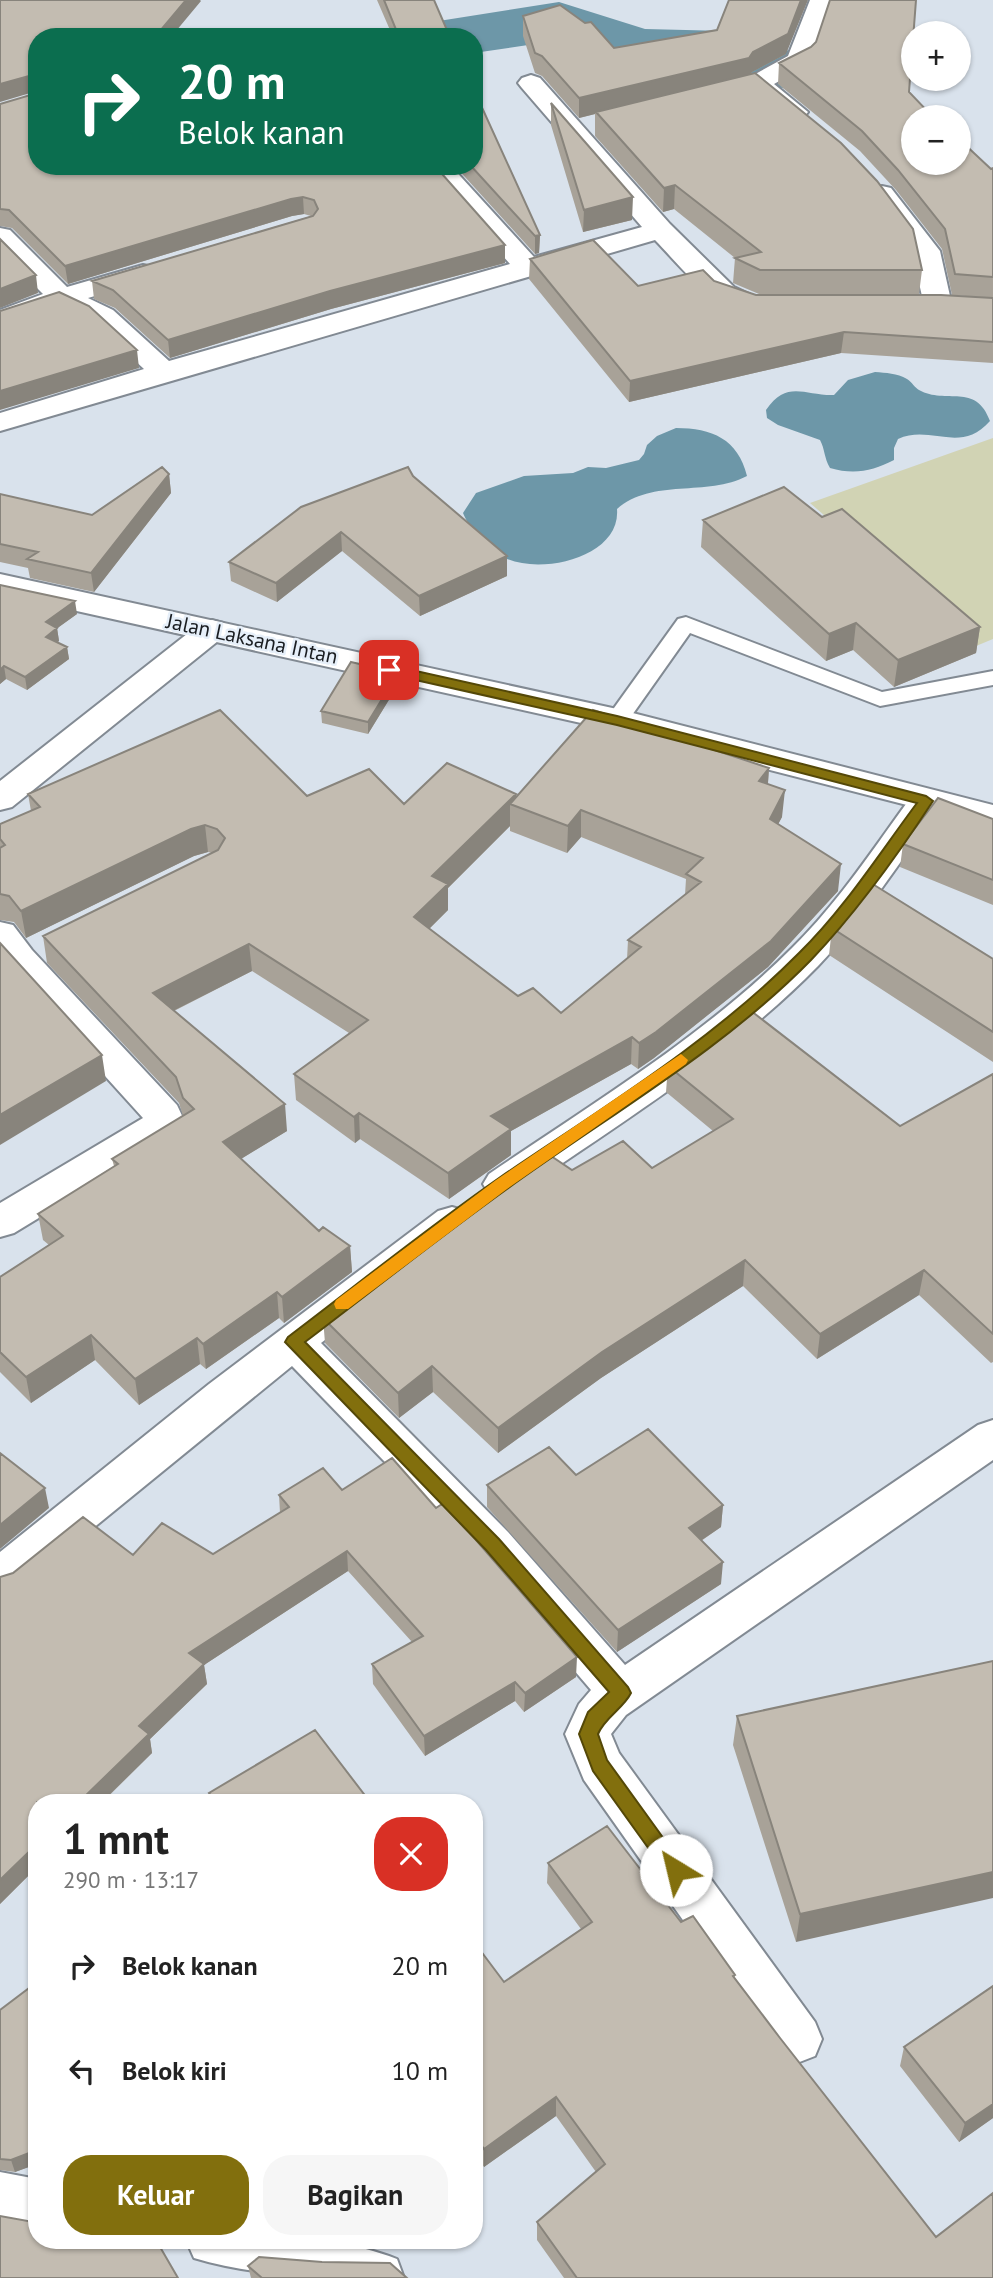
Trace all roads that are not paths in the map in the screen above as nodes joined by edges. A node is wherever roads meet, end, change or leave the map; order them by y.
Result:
1 (822, 0) edge
2 (761, 82) junction
3 (531, 83) dead end
4 (732, 91) edge
5 (599, 124) edge
6 (573, 130) junction
7 (818, 133) edge
8 (444, 175) edge
9 (867, 178) edge
10 (660, 230) junction
11 (0, 236) edge
12 (169, 265) edge
13 (528, 267) junction
14 (62, 297) junction
15 (910, 305) edge
16 (770, 306) edge
17 (0, 320) edge
18 (164, 372) junction
19 (0, 422) edge
20 (0, 584) edge
21 (212, 631) junction
22 (993, 678) edge
23 (617, 720) junction
24 (0, 799) edge
25 (926, 801) junction
26 (993, 816) edge
27 (21, 947) edge
28 (0, 1222) edge
29 (294, 1342) junction
30 (993, 1437) edge
31 (0, 1578) edge
32 (621, 1693) junction
33 (797, 2039) dead end
34 (0, 2198) edge
35 (28, 2204) edge
36 (251, 2249) edge
37 (378, 2278) edge

1 - 2 street
2 - 4 street
2 - 7 street
3 - 6 street
5 - 6 street
6 - 10 street
8 - 13 street
9 - 15 street
10 - 13 street
10 - 16 street
11 - 14 street
12 - 14 street
13 - 18 street
14 - 17 street
14 - 18 street
18 - 19 street
20 - 21 street, Jalan Laksana Intan
21 - 23 street, Jalan Laksana Intan
21 - 24 street
22 - 23 lane
23 - 25 street, Jalan Laksana Intan
25 - 26 street, Jalan Laksana Intan
25 - 29 street
27 - 28 street
29 - 31 street
29 - 32 street
30 - 32 street
32 - 33 street
34 - 35 street
36 - 37 street

